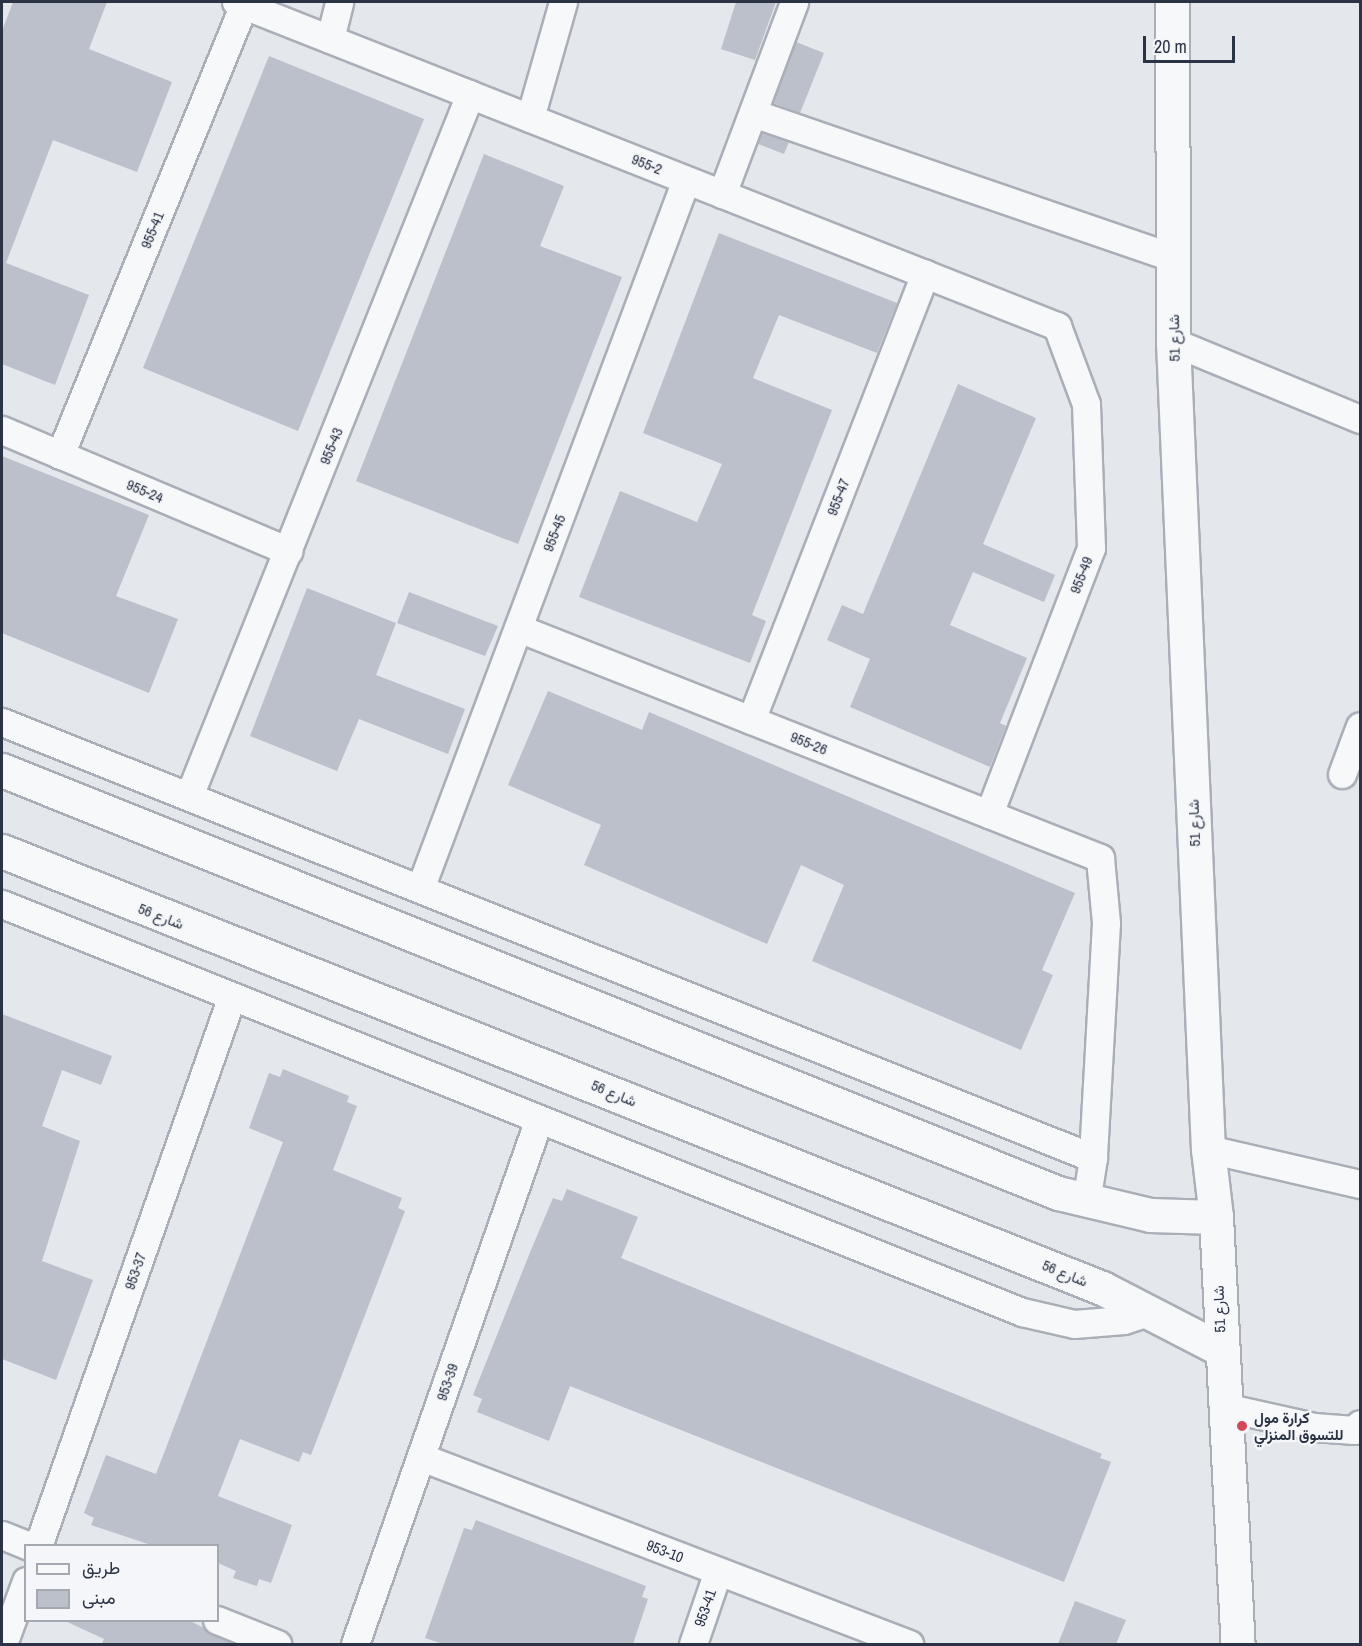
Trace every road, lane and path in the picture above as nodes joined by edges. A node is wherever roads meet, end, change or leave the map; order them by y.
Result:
1 (339, 2) edge
2 (563, 2) edge
3 (794, 2) edge
4 (1172, 2) edge
5 (240, 3) edge
6 (330, 39) junction
7 (470, 94) junction
8 (753, 113) junction
9 (530, 118) junction
10 (686, 180) junction
11 (723, 194) junction
12 (1173, 258) junction
13 (925, 274) junction
14 (1057, 326) joint
15 (1173, 342) junction
16 (1360, 419) edge
17 (2, 430) edge
18 (60, 455) junction
19 (289, 551) junction
20 (518, 628) junction
21 (751, 720) junction
22 (2, 722) edge
23 (1360, 726) edge
24 (2, 770) edge
25 (1342, 774) dead end
26 (189, 796) junction
27 (988, 814) junction
28 (2, 851) edge
29 (422, 886) junction
30 (2, 904) edge
31 (232, 996) junction
32 (539, 1119) junction
33 (1208, 1149) junction
34 (1094, 1158) junction
35 (1360, 1184) edge
36 (1086, 1202) junction
37 (1216, 1216) junction
38 (1148, 1312) junction
39 (1220, 1349) junction
40 (1224, 1407) junction
41 (1360, 1424) edge
42 (421, 1457) junction
43 (2, 1535) edge
44 (26, 1544) edge
45 (38, 1544) edge
46 (718, 1571) junction
47 (24, 1586) edge
48 (219, 1621) edge
49 (3, 1644) edge
50 (277, 1644) edge
51 (355, 1644) edge
52 (693, 1644) edge
53 (909, 1644) edge
54 (1238, 1644) edge

1 - 6 street
2 - 9 street
3 - 8 street
4 - 12 street, شارع 51
5 - 6 street, 955-2
5 - 18 street, 955-41
6 - 7 street, 955-2
7 - 9 street, 955-2
7 - 19 street, 955-43
8 - 11 street
8 - 12 street
9 - 10 street, 955-2
10 - 11 street, 955-2
10 - 20 street, 955-45
11 - 13 street, 955-2
12 - 15 street, شارع 51
13 - 14 street, 955-2
13 - 21 street, 955-47
14 - 27 street, 955-49
15 - 16 street
15 - 33 street, شارع 51
17 - 18 street, 955-24
18 - 19 street, 955-24
19 - 26 street, 955-43
20 - 21 street, 955-26
20 - 29 street, 955-45
21 - 27 street, 955-26
22 - 26 street
23 - 25 street
24 - 36 street
26 - 29 street
27 - 34 street, 955-26
28 - 38 street, شارع 56
29 - 34 street
30 - 31 street
31 - 32 street
31 - 45 street, 953-37
32 - 38 street
32 - 42 street, 953-39
33 - 35 street
33 - 37 street, شارع 51
34 - 36 street
36 - 37 street
37 - 39 street, شارع 51
38 - 39 street, شارع 56
39 - 40 street, شارع 51
40 - 41 street
40 - 54 street, شارع 51
42 - 46 street, 953-10
42 - 51 street, 953-39
43 - 44 street
46 - 52 street, 953-41
46 - 53 street, 953-10
47 - 49 street
48 - 50 street

